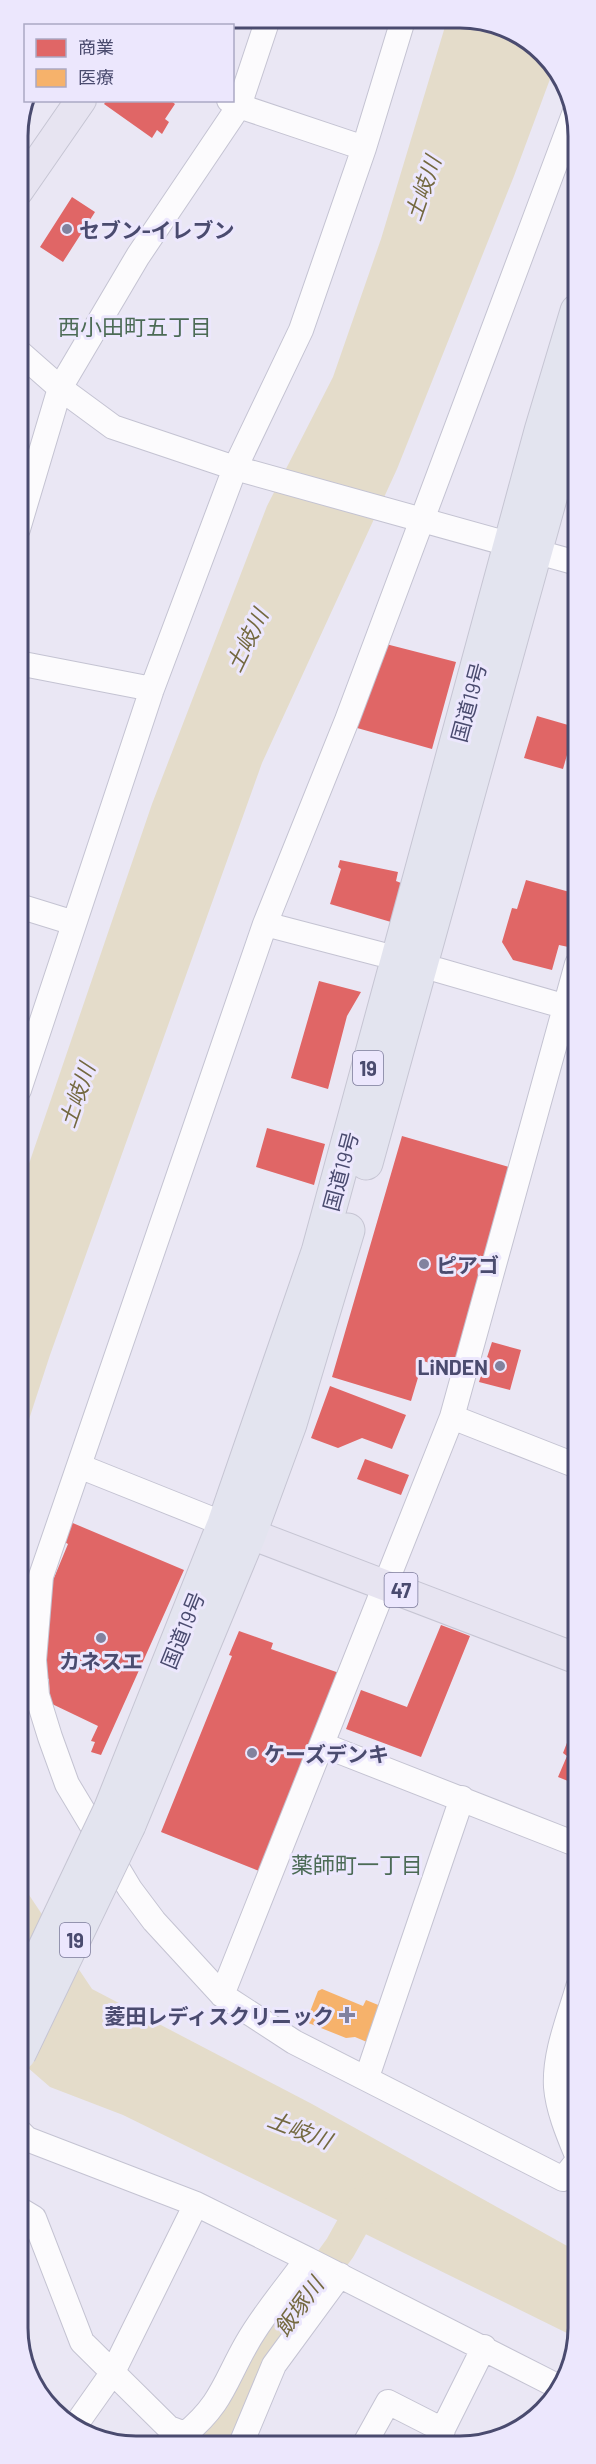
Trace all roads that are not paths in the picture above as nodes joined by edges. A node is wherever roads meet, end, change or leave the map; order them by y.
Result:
1 (401, 28) edge
2 (264, 29) edge
3 (80, 102) edge
4 (234, 103) edge
5 (568, 131) edge
6 (364, 148) junction
7 (29, 175) edge
8 (568, 351) edge
9 (29, 361) edge
10 (60, 388) junction
11 (568, 426) edge
12 (242, 470) junction
13 (29, 493) edge
14 (420, 519) junction
15 (523, 548) junction
16 (568, 560) edge
17 (29, 665) edge
18 (152, 689) junction
19 (29, 909) edge
20 (75, 923) junction
21 (265, 924) junction
22 (380, 954) dead end
23 (438, 970) dead end
24 (568, 1007) edge
25 (568, 1020) edge
26 (29, 1061) edge
27 (452, 1417) junction
28 (567, 1457) edge
29 (79, 1466) junction
30 (237, 1528) junction
31 (387, 1584) junction
32 (567, 1655) edge
33 (323, 1745) junction
34 (462, 1798) junction
35 (119, 1817) junction
36 (567, 1841) edge
37 (28, 1985) edge
38 (222, 1995) junction
39 (567, 2023) edge
40 (28, 2032) edge
41 (367, 2077) junction
42 (567, 2130) edge
43 (28, 2142) edge
44 (567, 2174) edge
45 (196, 2204) junction
46 (28, 2214) edge
47 (307, 2259) junction
48 (340, 2275) junction
49 (484, 2347) junction
50 (112, 2372) junction
51 (552, 2383) edge
52 (80, 2419) edge
53 (183, 2436) edge
54 (190, 2436) edge
55 (244, 2436) edge
56 (369, 2436) edge
57 (438, 2436) edge
58 (440, 2436) edge

1 - 6 street
2 - 4 street
3 - 7 main road
4 - 6 street
4 - 10 street
5 - 14 street
6 - 12 street
8 - 15 highway, 国道19号 / 19
9 - 10 street
10 - 12 street
10 - 13 street
11 - 15 highway, 国道19号 / 19
12 - 14 street
12 - 18 street
14 - 15 street
14 - 21 street
15 - 16 street
15 - 30 highway, 国道19号 / 19
17 - 18 street
18 - 20 street
19 - 20 street
20 - 26 street
21 - 22 street
21 - 29 street
23 - 24 street
25 - 27 street
27 - 28 street
27 - 31 street
29 - 30 street
29 - 38 street
30 - 31 main road, 47
30 - 35 highway, 国道19号 / 19
31 - 32 main road, 47
31 - 33 street
33 - 34 street
33 - 38 street
34 - 36 street
34 - 41 street
35 - 37 highway, 国道19号 / 19, bridge
35 - 40 highway, 国道19号 / 19, bridge
38 - 41 street
39 - 42 street
41 - 44 street
43 - 45 street
45 - 47 street
45 - 50 street
46 - 50 street
47 - 48 street
47 - 54 street
48 - 49 street
48 - 55 street
49 - 51 street
49 - 58 street
50 - 52 street
50 - 53 street
56 - 57 street

